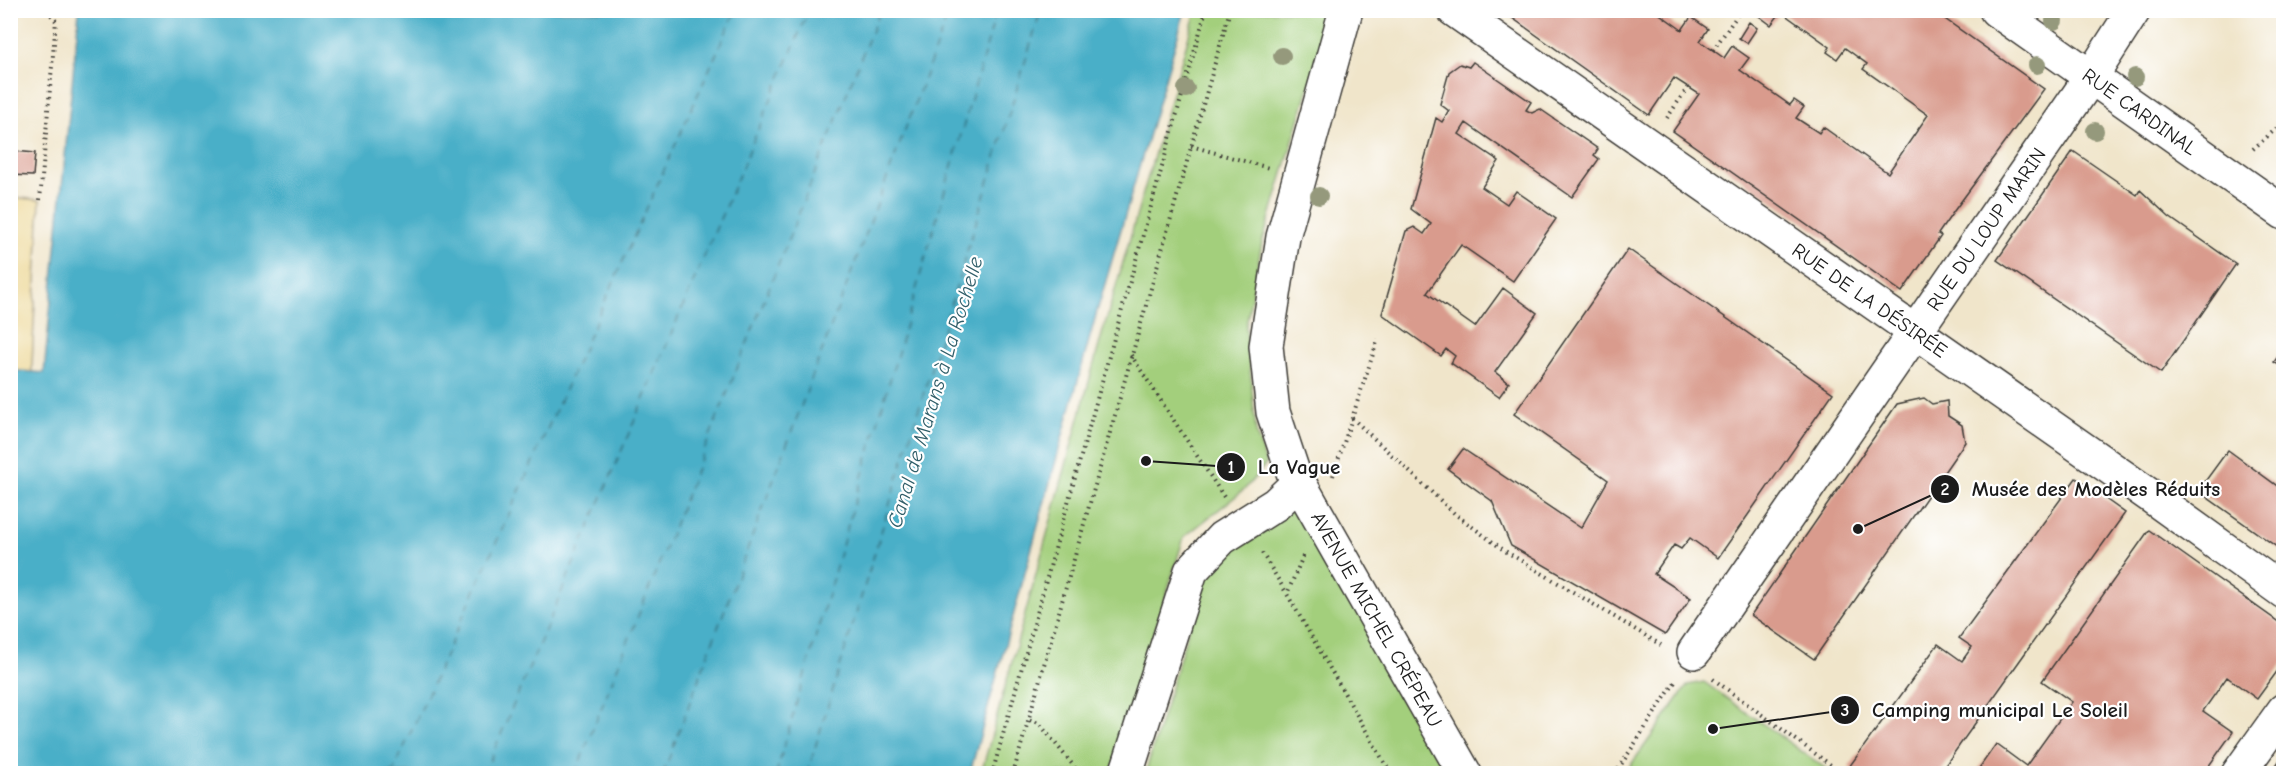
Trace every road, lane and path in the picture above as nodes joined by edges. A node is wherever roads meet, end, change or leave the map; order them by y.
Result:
1 (47, 10) edge
2 (1206, 10) edge
3 (1230, 10) edge
4 (1346, 10) edge
5 (1454, 10) edge
6 (1741, 10) edge
7 (1996, 10) edge
8 (2134, 10) edge
9 (1713, 50) dead end
10 (2091, 77) junction
11 (2283, 122) edge
12 (1191, 146) junction
13 (2246, 156) dead end
14 (1300, 176) junction
15 (40, 200) dead end
16 (2283, 213) edge
17 (1915, 332) junction
18 (1131, 354) junction
19 (1352, 418) dead end
20 (1299, 482) junction
21 (1243, 524) junction
22 (2283, 592) edge
23 (1287, 594) dead end
24 (1691, 656) junction
25 (2283, 710) edge
26 (1030, 720) junction
27 (992, 774) edge
28 (1013, 774) edge
29 (1080, 774) edge
30 (1126, 774) edge
31 (1465, 774) edge
32 (1615, 774) edge
33 (1843, 774) edge
34 (2238, 774) edge

1 - 15 path
2 - 27 path
3 - 12 path
4 - 14 street, AVENUE MICHEL CRÉPEAU
5 - 17 street, RUE DE LA DÉSIRÉE
6 - 9 path
7 - 10 street, RUE CARDINAL
8 - 10 street, RUE DU LOUP MARIN
10 - 16 street, RUE CARDINAL
10 - 17 street, RUE DU LOUP MARIN
11 - 13 path
12 - 14 path
12 - 18 path
14 - 20 street, AVENUE MICHEL CRÉPEAU
17 - 22 street, RUE DE LA DÉSIRÉE
17 - 24 street, RUE DU LOUP MARIN
18 - 21 path
18 - 26 path
19 - 24 path
20 - 21 street
20 - 31 street, AVENUE MICHEL CRÉPEAU
21 - 23 path
21 - 30 street
24 - 32 path
24 - 33 path
25 - 34 street
26 - 28 path
26 - 29 path

